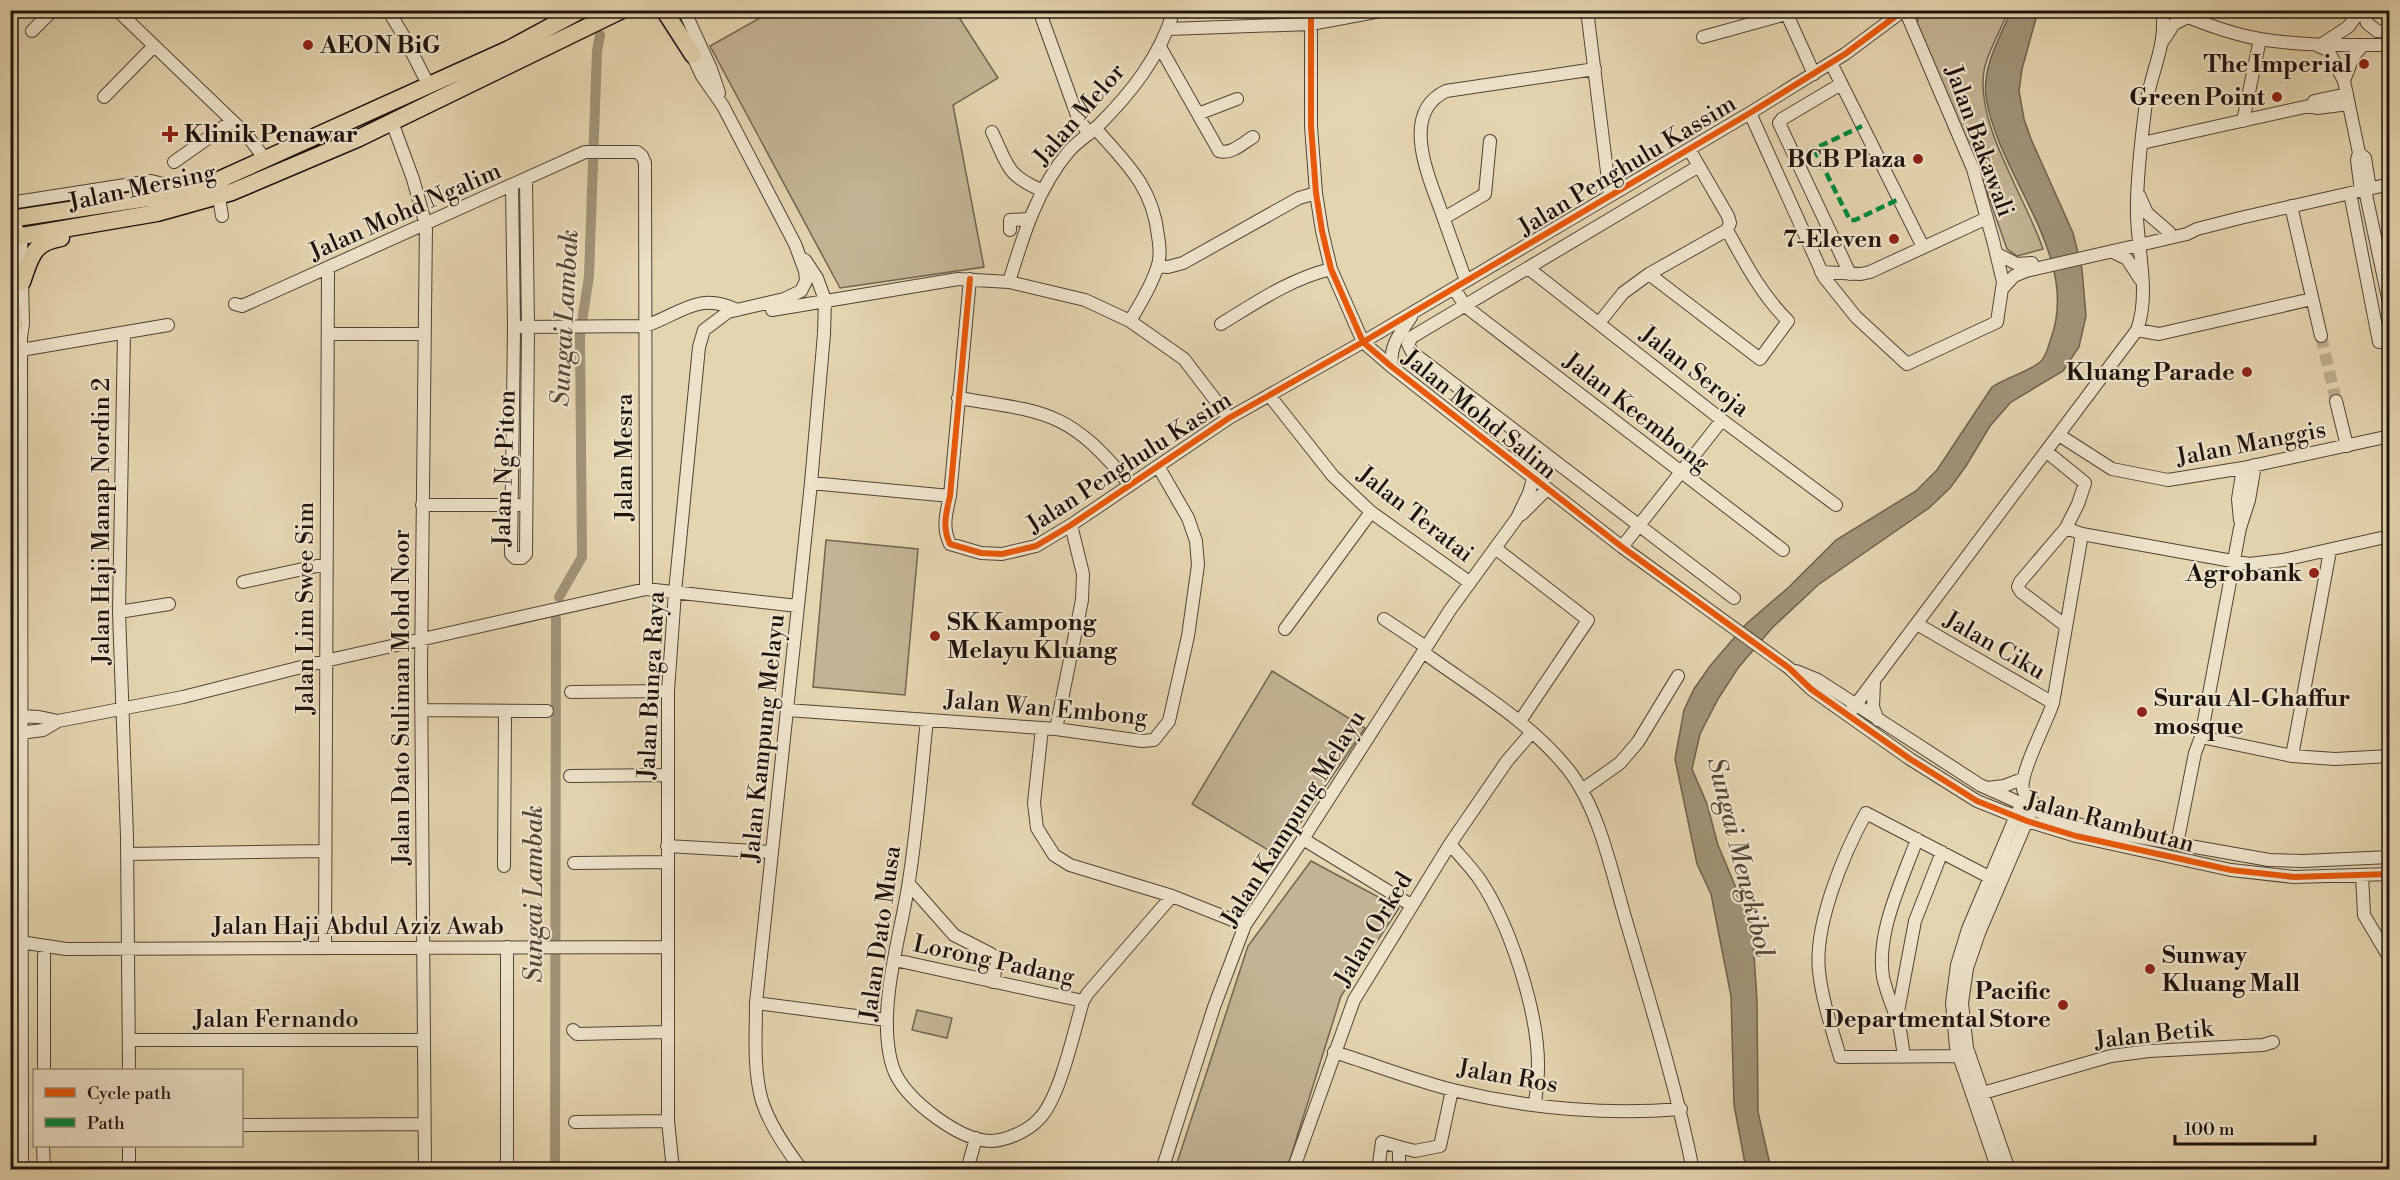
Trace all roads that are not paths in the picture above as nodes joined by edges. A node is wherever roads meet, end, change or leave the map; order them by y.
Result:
1 (53, 10) edge
2 (117, 10) edge
3 (387, 10) edge
4 (581, 10) edge
5 (664, 10) edge
6 (672, 10) edge
7 (684, 10) edge
8 (1039, 10) edge
9 (1174, 10) edge
10 (1311, 10) edge
11 (1386, 10) edge
12 (1587, 10) edge
13 (1905, 10) edge
14 (2162, 10) edge
15 (2171, 10) edge
16 (2362, 10) edge
17 (1786, 12) edge
18 (609, 17) edge
19 (2188, 17) junction
20 (1311, 24) junction
21 (1168, 29) junction
22 (32, 31) dead end
23 (2390, 32) edge
24 (1703, 37) dead end
25 (2260, 39) junction
26 (2162, 42) junction
27 (2317, 45) junction
28 (2363, 45) junction
29 (2390, 45) edge
30 (154, 46) junction
31 (1160, 47) junction
32 (693, 55) junction
33 (1831, 63) junction
34 (1595, 69) junction
35 (1814, 74) junction
36 (1841, 84) junction
37 (429, 86) junction
38 (2346, 93) junction
39 (104, 97) dead end
40 (1237, 99) dead end
41 (723, 106) junction
42 (1750, 113) junction
43 (1197, 114) junction
44 (232, 121) junction
45 (2243, 121) junction
46 (392, 122) junction
47 (1092, 131) junction
48 (992, 132) dead end
49 (1253, 137) dead end
50 (1490, 141) dead end
51 (2142, 143) junction
52 (1790, 147) junction
53 (1689, 149) junction
54 (594, 152) joint
55 (1770, 157) junction
56 (265, 159) junction
57 (174, 162) dead end
58 (1699, 166) junction
59 (526, 179) junction
60 (132, 184) junction
61 (2390, 184) edge
62 (512, 186) junction
63 (187, 190) junction
64 (1041, 190) junction
65 (2362, 191) junction
66 (1316, 194) junction
67 (2138, 194) junction
68 (1610, 196) junction
69 (219, 197) junction
70 (10, 203) edge
71 (118, 203) junction
72 (2290, 206) junction
73 (157, 213) junction
74 (222, 216) dead end
75 (1444, 218) junction
76 (1987, 218) junction
77 (1029, 219) junction
78 (11, 220) edge
79 (426, 225) junction
80 (2197, 229) junction
81 (1010, 230) dead end
82 (1727, 230) junction
83 (2169, 232) junction
84 (16, 237) edge
85 (2139, 242) junction
86 (795, 244) junction
87 (1923, 247) junction
88 (2109, 250) junction
89 (1997, 254) junction
90 (1158, 266) junction
91 (328, 268) junction
92 (1528, 268) junction
93 (2025, 268) junction
94 (1331, 269) junction
95 (1821, 272) junction
96 (1649, 274) junction
97 (1850, 274) junction
98 (16, 279) edge
99 (970, 279) junction
100 (1466, 281) junction
101 (1009, 282) junction
102 (2143, 285) junction
103 (1454, 288) junction
104 (2003, 288) junction
105 (2312, 299) junction
106 (825, 300) junction
107 (10, 303) edge
108 (235, 304) dead end
109 (1465, 306) junction
110 (2390, 307) edge
111 (737, 310) junction
112 (1415, 311) junction
113 (715, 320) junction
114 (1130, 321) junction
115 (1599, 323) junction
116 (1221, 324) dead end
117 (168, 325) dead end
118 (645, 326) junction
119 (514, 327) junction
120 (528, 327) junction
121 (2137, 330) junction
122 (124, 333) junction
123 (328, 334) junction
124 (424, 334) junction
125 (2321, 336) tunnel mouth
126 (19, 337) junction
127 (2384, 341) edge
128 (1363, 342) junction
129 (1408, 344) joint
130 (16, 364) edge
131 (1392, 367) junction
132 (1269, 395) junction
133 (957, 398) junction
134 (2336, 401) tunnel mouth
135 (1228, 418) junction
136 (1722, 420) junction
137 (2059, 435) junction
138 (2390, 436) edge
139 (2347, 446) junction
140 (2047, 452) junction
141 (1158, 466) junction
142 (2249, 466) junction
143 (1680, 472) junction
144 (1533, 479) junction
145 (811, 483) junction
146 (1130, 485) junction
147 (1546, 490) junction
148 (950, 496) junction
149 (422, 505) junction
150 (512, 505) junction
151 (526, 505) junction
152 (1836, 506) dead end
153 (1371, 512) junction
154 (1517, 518) junction
155 (1071, 525) junction
156 (1638, 526) junction
157 (2066, 528) junction
158 (2082, 534) junction
159 (2390, 536) edge
160 (1622, 547) junction
161 (1495, 548) junction
162 (1783, 550) dead end
163 (2330, 550) junction
164 (2234, 562) junction
165 (16, 563) edge
166 (326, 564) junction
167 (243, 582) dead end
168 (1469, 582) junction
169 (646, 589) junction
170 (675, 592) junction
171 (1734, 598) dead end
172 (169, 604) dead end
173 (798, 606) junction
174 (119, 612) junction
175 (1384, 619) dead end
176 (1917, 624) junction
177 (2066, 626) junction
178 (1284, 629) dead end
179 (422, 640) junction
180 (1424, 649) junction
181 (326, 662) junction
182 (1789, 668) junction
183 (1678, 676) dead end
184 (1874, 680) junction
185 (668, 690) junction
186 (571, 692) dead end
187 (2053, 703) junction
188 (1856, 704) junction
189 (122, 710) junction
190 (421, 710) junction
191 (787, 710) junction
192 (505, 711) junction
193 (547, 711) dead end
194 (1848, 715) junction
195 (20, 716) junction
196 (927, 720) junction
197 (1878, 720) junction
198 (1520, 721) junction
199 (58, 722) junction
200 (1042, 728) junction
201 (1056, 729) junction
202 (1532, 732) junction
203 (20, 733) junction
204 (2201, 737) junction
205 (2292, 756) junction
206 (2390, 756) edge
207 (667, 775) junction
208 (570, 776) dead end
209 (2022, 779) junction
210 (1986, 788) junction
211 (1582, 790) junction
212 (2024, 813) junction
213 (2049, 816) junction
214 (1303, 839) junction
215 (1917, 839) junction
216 (1450, 844) junction
217 (2177, 844) junction
218 (667, 846) junction
219 (326, 851) junction
220 (772, 852) junction
221 (1942, 852) junction
222 (127, 854) junction
223 (2390, 858) edge
224 (667, 862) junction
225 (574, 863) dead end
226 (504, 866) dead end
227 (2362, 875) junction
228 (2387, 875) edge
229 (1989, 877) junction
230 (909, 884) junction
231 (1172, 896) junction
232 (1411, 905) junction
233 (1245, 925) junction
234 (21, 942) junction
235 (422, 947) junction
236 (507, 947) junction
237 (667, 947) junction
238 (129, 948) junction
239 (325, 948) junction
240 (66, 949) junction
241 (44, 955) junction
242 (20, 959) junction
243 (2390, 959) edge
244 (895, 960) junction
245 (993, 982) junction
246 (1083, 1001) junction
247 (756, 1003) junction
248 (1897, 1017) junction
249 (887, 1020) junction
250 (573, 1030) dead end
251 (667, 1032) junction
252 (129, 1040) junction
253 (423, 1040) junction
254 (2273, 1042) dead end
255 (1334, 1052) junction
256 (1904, 1057) junction
257 (1965, 1057) junction
258 (44, 1069) edge
259 (129, 1069) edge
260 (1452, 1090) junction
261 (1977, 1095) junction
262 (1535, 1105) junction
263 (1681, 1109) junction
264 (668, 1121) junction
265 (574, 1122) dead end
266 (424, 1124) junction
267 (243, 1125) edge
268 (976, 1138) junction
269 (1399, 1146) junction
270 (44, 1147) edge
271 (129, 1147) edge
272 (21, 1170) edge
273 (44, 1170) edge
274 (129, 1170) edge
275 (424, 1170) edge
276 (507, 1170) edge
277 (673, 1170) edge
278 (802, 1170) edge
279 (967, 1170) edge
280 (1162, 1170) edge
281 (1293, 1170) edge
282 (1378, 1170) edge
283 (1399, 1170) edge
284 (1693, 1170) edge
285 (1998, 1170) edge
286 (2009, 1170) edge

1 - 22 street
2 - 30 street
3 - 37 street
4 - 37 highway, Jalan Mersing
5 - 32 highway
6 - 32 street
7 - 41 street
8 - 47 street
9 - 21 street, Jalan Melor
10 - 20 street, Jalan Mohd Salim
11 - 20 street
12 - 34 street
13 - 33 street, Jalan Penghulu Kassim
13 - 76 street, Jalan Bakawali
14 - 26 street
15 - 19 street
16 - 23 street
16 - 27 street
17 - 24 street
17 - 35 street
18 - 46 highway, Jalan Mersing
19 - 25 street
19 - 26 street
20 - 21 street
20 - 66 street, Jalan Mohd Salim
21 - 31 street, Jalan Melor
25 - 27 street
25 - 45 street
26 - 51 street
27 - 28 street
27 - 38 street
28 - 29 street
28 - 38 street
30 - 39 street
30 - 44 street
31 - 43 street
31 - 47 street, Jalan Melor
32 - 41 street
33 - 35 street, Jalan Penghulu Kassim
33 - 36 street
34 - 68 street
34 - 75 street
35 - 42 street, Jalan Penghulu Kassim
36 - 52 street
36 - 87 street
37 - 56 highway, Jalan Mersing
38 - 45 street
38 - 65 street
40 - 43 street
41 - 86 street
42 - 53 street, Jalan Penghulu Kassim
42 - 55 street, Jalan Bakawali
43 - 49 street
44 - 56 street
44 - 57 street
45 - 51 street
46 - 69 highway, Jalan Mersing
46 - 79 street, Jalan Dato Suliman Mohd Noor
47 - 64 street, Jalan Melor
47 - 90 street
48 - 64 street
50 - 75 street
51 - 67 street
52 - 55 street
52 - 97 street
53 - 58 street
53 - 68 street, Jalan Penghulu Kassim
54 - 59 street, Jalan Mohd Ngalim
54 - 118 street, Jalan Mesra
55 - 95 street, Jalan Bakawali
56 - 63 highway, Jalan Mersing
58 - 82 street
58 - 92 street, Jalan Penghulu Kassim
59 - 62 street, Jalan Mohd Ngalim
59 - 120 street, Jalan Ng Piton
60 - 63 street
60 - 70 street
60 - 71 street
61 - 65 street
62 - 79 street, Jalan Mohd Ngalim
62 - 119 street, Jalan Ng Piton
63 - 71 highway, Jalan Mersing
64 - 77 street, Jalan Melor
65 - 72 street
65 - 110 street
65 - 127 street
66 - 90 street
66 - 94 street, Jalan Mohd Salim
67 - 83 street
67 - 85 street
68 - 100 street, Jalan Penghulu Kassim
69 - 73 highway, Jalan Mersing
69 - 74 street
71 - 78 highway, Jalan Mersing
72 - 80 street
72 - 105 street
73 - 84 highway, Jalan Mersing
73 - 98 highway
75 - 100 street
76 - 87 street
76 - 89 street, Jalan Bakawali
77 - 81 street
77 - 101 street, Jalan Melor
78 - 84 street
79 - 91 street, Jalan Mohd Ngalim
79 - 124 street, Jalan Dato Suliman Mohd Noor
80 - 83 street
80 - 85 street
82 - 96 street
82 - 96 street
83 - 85 street
84 - 98 street
85 - 88 street
85 - 102 street
86 - 106 street
86 - 111 street
87 - 97 street
88 - 93 street
88 - 102 street
89 - 93 street
89 - 104 street, Jalan Bakawali
90 - 114 street
91 - 108 street, Jalan Mohd Ngalim
91 - 123 street, Jalan Lim Swee Sim
92 - 109 street, Jalan Penghulu Kassim
92 - 115 street, Jalan Seroja
93 - 104 street
94 - 116 street
94 - 128 street, Jalan Mohd Salim
95 - 97 street
95 - 104 street, Jalan Bakawali
96 - 115 street
98 - 126 street
99 - 101 street
99 - 106 street
99 - 133 street, Jalan Penghulu Kasim
100 - 103 street, Jalan Penghulu Kassim
101 - 114 street
102 - 121 street
103 - 109 street
103 - 112 street, Jalan Penghulu Kassim
105 - 121 street
105 - 125 street
106 - 113 street
106 - 145 street, Jalan Kampung Melayu
107 - 126 highway
109 - 129 street, Jalan Penghulu Kassim
109 - 143 street, Jalan Keembong
111 - 113 street
111 - 118 street
112 - 128 street, Jalan Penghulu Kassim
112 - 131 street
113 - 170 street, Jalan Bunga Raya
114 - 135 street
115 - 136 street, Jalan Seroja
117 - 122 street
118 - 120 street
118 - 169 street, Jalan Mesra
119 - 120 street
119 - 150 street, Jalan Ng Piton
120 - 151 street, Jalan Ng Piton
121 - 137 street
122 - 126 street
122 - 174 street, Jalan Haji Manap Nordin 2
123 - 124 street
123 - 166 street, Jalan Lim Swee Sim
124 - 149 street, Jalan Dato Suliman Mohd Noor
126 - 130 street
128 - 131 street, Jalan Mohd Salim
128 - 132 street, Jalan Penghulu Kasim
129 - 156 street, Jalan Mohd Salim
130 - 165 street
131 - 144 street, Jalan Mohd Salim
132 - 135 street, Jalan Penghulu Kasim
132 - 153 street, Jalan Teratai
133 - 146 street
133 - 148 street, Jalan Penghulu Kasim
134 - 139 street
135 - 141 street, Jalan Penghulu Kasim
136 - 143 street
136 - 152 street, Jalan Seroja
137 - 140 street
137 - 142 street, Jalan Manggis
138 - 139 street, Jalan Manggis
139 - 142 street, Jalan Manggis
140 - 157 street
140 - 176 street
141 - 146 street, Jalan Penghulu Kasim
141 - 201 street, Jalan Wan Embong
142 - 164 street
143 - 156 street
143 - 162 street, Jalan Keembong
144 - 147 street, Jalan Mohd Salim
144 - 154 street, Jalan Kampung Melayu
145 - 148 street
145 - 173 street, Jalan Kampung Melayu
146 - 155 street, Jalan Penghulu Kasim
147 - 154 street, Jalan Kampung Melayu
147 - 160 street, Jalan Mohd Salim
148 - 155 street, Jalan Penghulu Kasim
149 - 150 street
149 - 179 street, Jalan Dato Suliman Mohd Noor
150 - 151 street
150 - 151 street, Jalan Ng Piton
153 - 168 street, Jalan Teratai
153 - 178 street
154 - 161 street, Jalan Kampung Melayu
155 - 201 street
156 - 160 street
156 - 171 street, Jalan Mohd Salim
157 - 158 street
157 - 177 street
158 - 164 street
158 - 177 street
159 - 163 street
160 - 182 street, Jalan Mohd Salim
161 - 168 street, Jalan Kampung Melayu
161 - 198 street
163 - 164 street
163 - 205 street
164 - 204 street
165 - 195 street
166 - 167 street
166 - 181 street, Jalan Lim Swee Sim
168 - 180 street, Jalan Kampung Melayu
169 - 170 street
169 - 179 street
170 - 173 street
170 - 185 street, Jalan Bunga Raya
172 - 174 street
173 - 191 street, Jalan Kampung Melayu
174 - 189 street, Jalan Haji Manap Nordin 2
175 - 180 street
176 - 184 street
176 - 187 street, Jalan Ciku
177 - 187 street
179 - 181 street
179 - 190 street, Jalan Dato Suliman Mohd Noor
180 - 198 street
180 - 214 street, Jalan Kampung Melayu
181 - 189 street
181 - 219 street, Jalan Lim Swee Sim
182 - 188 street, Jalan Mohd Salim
182 - 194 street, Jalan Mohd Salim
183 - 211 street
184 - 188 street
184 - 197 street
185 - 186 street
185 - 207 street, Jalan Bunga Raya
187 - 209 street
188 - 194 street
188 - 197 street, Jalan Rambutan
189 - 199 street
189 - 222 street, Jalan Haji Manap Nordin 2
190 - 192 street
190 - 235 street, Jalan Dato Suliman Mohd Noor
191 - 196 street, Jalan Wan Embong
191 - 220 street, Jalan Kampung Melayu
192 - 193 street
192 - 226 street
194 - 212 street, Jalan Rambutan
195 - 199 street
195 - 203 street
196 - 200 street, Jalan Wan Embong
196 - 230 street, Jalan Dato Musa
197 - 210 street, Jalan Rambutan
198 - 202 street
199 - 203 street
200 - 201 street, Jalan Wan Embong
200 - 231 street
202 - 211 street
202 - 216 street, Jalan Orked
203 - 234 street
204 - 205 street
204 - 217 street
205 - 206 street
207 - 208 street
207 - 218 street, Jalan Bunga Raya
209 - 210 street
209 - 213 street
210 - 212 street, Jalan Rambutan
211 - 263 street
212 - 213 street, Jalan Rambutan
212 - 227 street, Jalan Rambutan
212 - 229 street
212 - 257 street
213 - 217 street, Jalan Rambutan
214 - 232 street
214 - 233 street, Jalan Kampung Melayu
215 - 221 street
215 - 248 street
215 - 256 street
216 - 232 street, Jalan Orked
216 - 262 street
217 - 223 street, Jalan Rambutan
218 - 220 street
218 - 224 street, Jalan Bunga Raya
219 - 222 street
219 - 239 street, Jalan Lim Swee Sim
220 - 247 street, Jalan Kampung Melayu
221 - 229 street
221 - 248 street
222 - 238 street, Jalan Haji Manap Nordin 2
224 - 225 street
224 - 237 street, Jalan Bunga Raya
227 - 228 street, Jalan Rambutan
227 - 243 street
229 - 257 street
230 - 244 street, Jalan Dato Musa
230 - 245 street
231 - 233 street
231 - 246 street, Jalan Dato Musa
232 - 255 street, Jalan Orked
233 - 280 street, Jalan Kampung Melayu
234 - 240 street
234 - 242 street
235 - 236 street, Jalan Haji Abdul Aziz Awab
235 - 239 street, Jalan Haji Abdul Aziz Awab
235 - 253 street, Jalan Dato Suliman Mohd Noor
236 - 237 street, Jalan Haji Abdul Aziz Awab
236 - 276 street
237 - 251 street, Jalan Bunga Raya
238 - 239 street, Jalan Haji Abdul Aziz Awab
238 - 240 street, Jalan Haji Abdul Aziz Awab
238 - 252 street, Jalan Haji Manap Nordin 2
240 - 241 street
241 - 242 street
241 - 258 street
242 - 272 street
244 - 245 street, Lorong Padang
244 - 249 street, Jalan Dato Musa
245 - 246 street, Lorong Padang
246 - 268 street, Jalan Dato Musa
247 - 249 street
247 - 278 street, Jalan Kampung Melayu
248 - 256 street
249 - 268 street, Jalan Dato Musa
250 - 251 street
251 - 264 street, Jalan Bunga Raya
252 - 253 street, Jalan Fernando
252 - 259 street, Jalan Haji Manap Nordin 2
253 - 266 street, Jalan Dato Suliman Mohd Noor
254 - 261 street, Jalan Betik
255 - 260 street, Jalan Ros
255 - 281 street, Jalan Orked
256 - 257 street
257 - 261 street
260 - 262 street, Jalan Ros
260 - 269 street
261 - 285 street
261 - 286 street
262 - 263 street, Jalan Ros
263 - 284 street
264 - 265 street
264 - 277 street, Jalan Bunga Raya
266 - 267 street
266 - 275 street, Jalan Dato Suliman Mohd Noor
268 - 279 street
269 - 282 street
269 - 283 street
270 - 273 street
271 - 274 street

